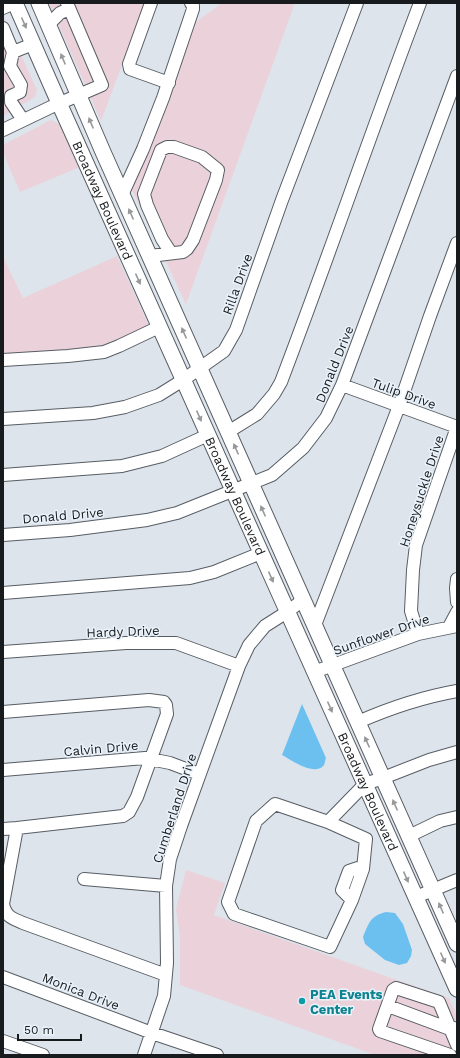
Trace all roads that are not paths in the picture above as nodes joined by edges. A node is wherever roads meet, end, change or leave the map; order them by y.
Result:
1 (14, 3) edge
2 (39, 3) edge
3 (151, 3) edge
4 (191, 3) edge
5 (357, 3) edge
6 (420, 3) edge
7 (68, 6) edge
8 (3, 8) edge
9 (48, 25) junction
10 (3, 28) edge
11 (33, 44) junction
12 (13, 52) junction
13 (457, 76) edge
14 (168, 82) junction
15 (78, 95) junction
16 (59, 104) junction
17 (23, 120) junction
18 (3, 130) edge
19 (122, 195) junction
20 (457, 243) edge
21 (171, 253) junction
22 (150, 256) junction
23 (159, 327) junction
24 (3, 360) edge
25 (200, 368) junction
26 (183, 380) junction
27 (342, 385) junction
28 (399, 406) junction
29 (3, 419) edge
30 (457, 427) edge
31 (228, 432) junction
32 (208, 436) junction
33 (3, 475) edge
34 (251, 483) junction
35 (232, 490) junction
36 (3, 535) edge
37 (261, 553) junction
38 (457, 580) edge
39 (3, 592) edge
40 (303, 600) junction
41 (457, 602) edge
42 (287, 612) junction
43 (457, 612) edge
44 (315, 625) junction
45 (453, 626) edge
46 (418, 634) junction
47 (3, 652) edge
48 (333, 665) junction
49 (240, 666) junction
50 (314, 672) junction
51 (457, 691) edge
52 (3, 712) edge
53 (358, 722) junction
54 (457, 752) edge
55 (151, 759) junction
56 (3, 770) edge
57 (200, 774) junction
58 (383, 778) junction
59 (365, 784) junction
60 (457, 817) edge
61 (328, 822) junction
62 (17, 828) junction
63 (3, 829) edge
64 (409, 836) junction
65 (84, 879) dead end
66 (457, 880) edge
67 (166, 886) junction
68 (433, 890) junction
69 (416, 897) junction
70 (457, 944) edge
71 (166, 975) junction
72 (3, 977) edge
73 (457, 989) edge
74 (388, 1006) junction
75 (454, 1028) edge
76 (152, 1033) junction
77 (3, 1041) edge
78 (457, 1045) edge
79 (43, 1055) edge
80 (144, 1055) edge
81 (217, 1055) edge
82 (450, 1055) edge

1 - 8 street
1 -> 11 main road, Broadway Boulevard
2 - 9 main road, Broadway Boulevard
3 - 14 street
4 - 14 street
5 - 25 street, Rilla Drive
6 - 31 street
7 - 9 street
7 - 15 street
15 -> 9 main road, Broadway Boulevard
10 - 12 street
11 - 12 street
11 - 16 main road, Broadway Boulevard
12 - 17 street
13 - 27 street, Donald Drive
14 - 19 street
15 - 16 street
19 -> 15 main road, Broadway Boulevard
16 - 17 street
16 -> 23 main road, Broadway Boulevard
17 - 18 street
22 -> 19 main road, Broadway Boulevard
20 - 28 street
21 - 21 street
21 - 22 street
25 -> 22 main road, Broadway Boulevard
23 - 24 street
23 - 26 main road, Broadway Boulevard
25 - 26 street, Rilla Drive
25 - 31 main road, Broadway Boulevard
26 - 29 street, Rilla Drive
26 -> 32 main road, Broadway Boulevard
27 - 28 street, Tulip Drive
27 - 34 street, Donald Drive
28 - 30 street, Tulip Drive
28 - 44 street
30 - 46 street, Honeysuckle Drive
34 -> 31 main road, Broadway Boulevard
32 - 33 street
32 - 35 main road, Broadway Boulevard
34 - 35 street, Donald Drive
40 -> 34 main road, Broadway Boulevard
35 - 36 street, Donald Drive
35 - 37 main road, Broadway Boulevard
37 - 39 street
37 -> 42 main road, Broadway Boulevard
38 - 41 street
40 - 42 street, Cumberland Drive
40 - 44 main road, Broadway Boulevard
42 - 49 street, Cumberland Drive
42 - 50 main road, Broadway Boulevard
43 - 45 street
44 - 48 main road, Broadway Boulevard
45 - 46 street, Sunflower Drive
46 - 48 street, Sunflower Drive
47 - 49 street, Hardy Drive
48 - 50 street, Sunflower Drive
48 - 53 main road, Broadway Boulevard
49 - 57 street, Cumberland Drive
50 -> 59 main road, Broadway Boulevard
51 - 53 street
52 - 55 street
58 -> 53 main road, Broadway Boulevard
54 - 58 street
55 - 56 street, Calvin Drive
55 - 57 street, Calvin Drive
55 - 62 street
57 - 67 street, Cumberland Drive
58 - 59 street
64 -> 58 main road, Broadway Boulevard
59 - 61 street
59 -> 69 main road, Broadway Boulevard
60 - 64 street
61 - 61 street
62 - 63 street
62 - 71 street
64 - 68 main road, Broadway Boulevard
65 - 67 street
66 - 68 street
67 - 71 street, Cumberland Drive
68 - 69 street
70 -> 68 main road, Broadway Boulevard
69 -> 73 main road, Broadway Boulevard
71 - 76 street, Cumberland Drive
72 - 76 street, Monica Drive
74 - 75 street
74 - 75 street
74 - 82 street
75 - 78 street
76 - 80 street, Cumberland Drive
76 - 81 street, Monica Drive
77 - 79 street

